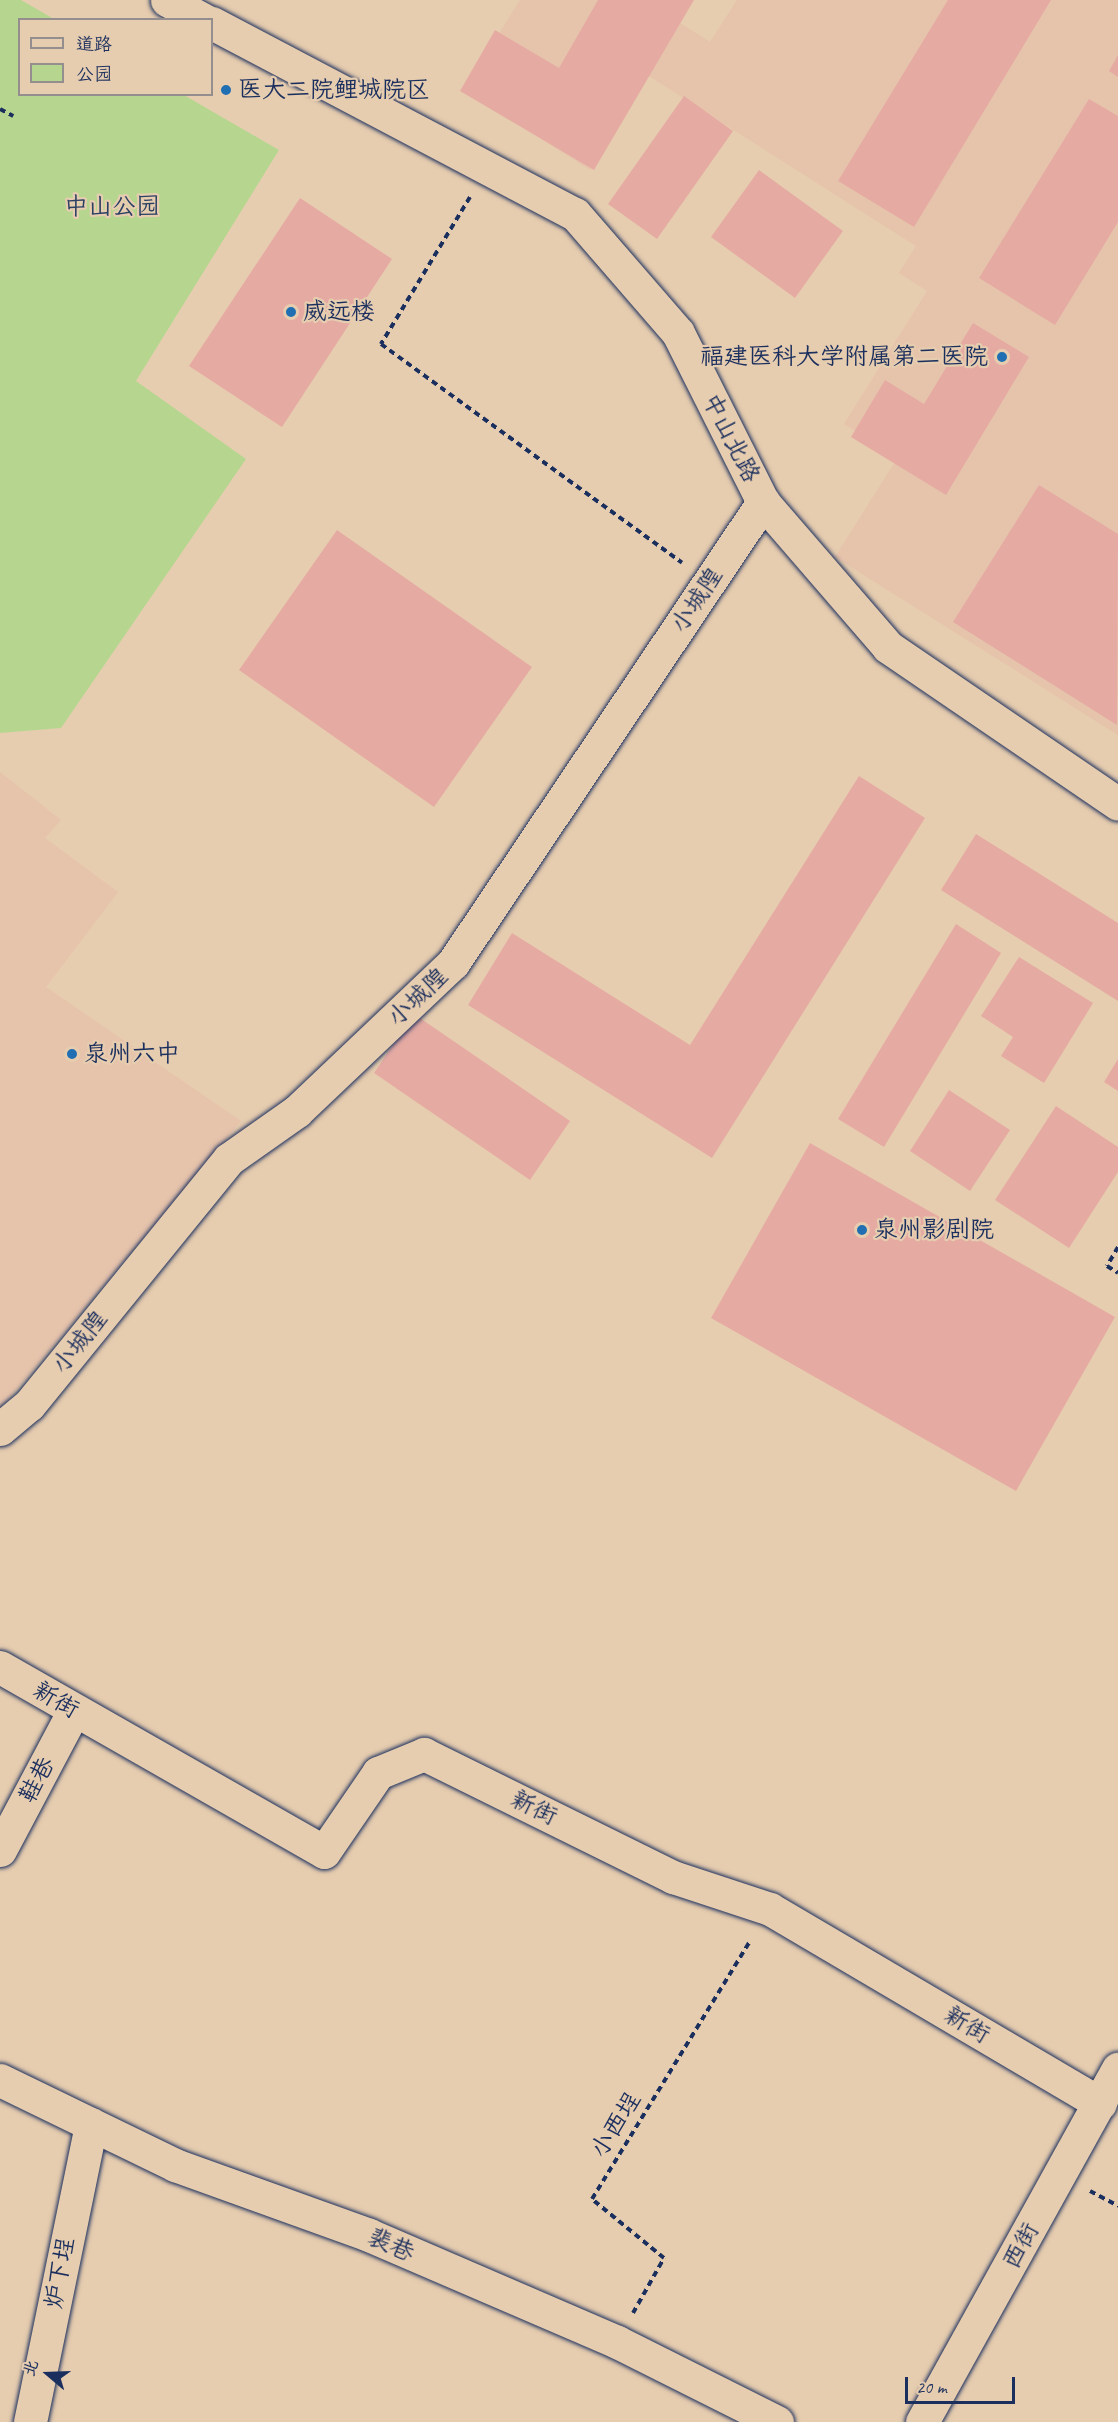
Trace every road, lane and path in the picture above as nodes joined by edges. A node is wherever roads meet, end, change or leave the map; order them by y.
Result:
1 (167, 0) edge
2 (200, 18) edge
3 (213, 24) edge
4 (0, 109) edge
5 (13, 116) dead end
6 (488, 169) junction
7 (763, 502) junction
8 (709, 582) junction
9 (1118, 804) edge
10 (1118, 1247) edge
11 (1118, 1274) edge
12 (0, 1430) edge
13 (0, 1667) edge
14 (74, 1710) junction
15 (0, 1850) edge
16 (770, 1909) junction
17 (1118, 2069) edge
18 (0, 2080) edge
19 (1100, 2103) junction
20 (91, 2124) junction
21 (617, 2342) junction
22 (30, 2422) edge
23 (777, 2422) edge
24 (922, 2422) edge

1 - 2 street
3 - 6 street, 中山北路
4 - 5 path
6 - 7 street, 中山北路
6 - 8 path
7 - 8 street, 小城隍
7 - 9 street, 中山北路
8 - 12 street, 小城隍
10 - 11 path
13 - 14 street, 新街
14 - 15 street, 鞋巷
14 - 16 street, 新街
16 - 19 street, 新街
16 - 21 path, 小西埕
17 - 19 street, 西街
18 - 20 street, 裴巷
19 - 24 street, 西街
20 - 21 street, 裴巷
20 - 22 street, 炉下埕
21 - 23 street, 裴巷

